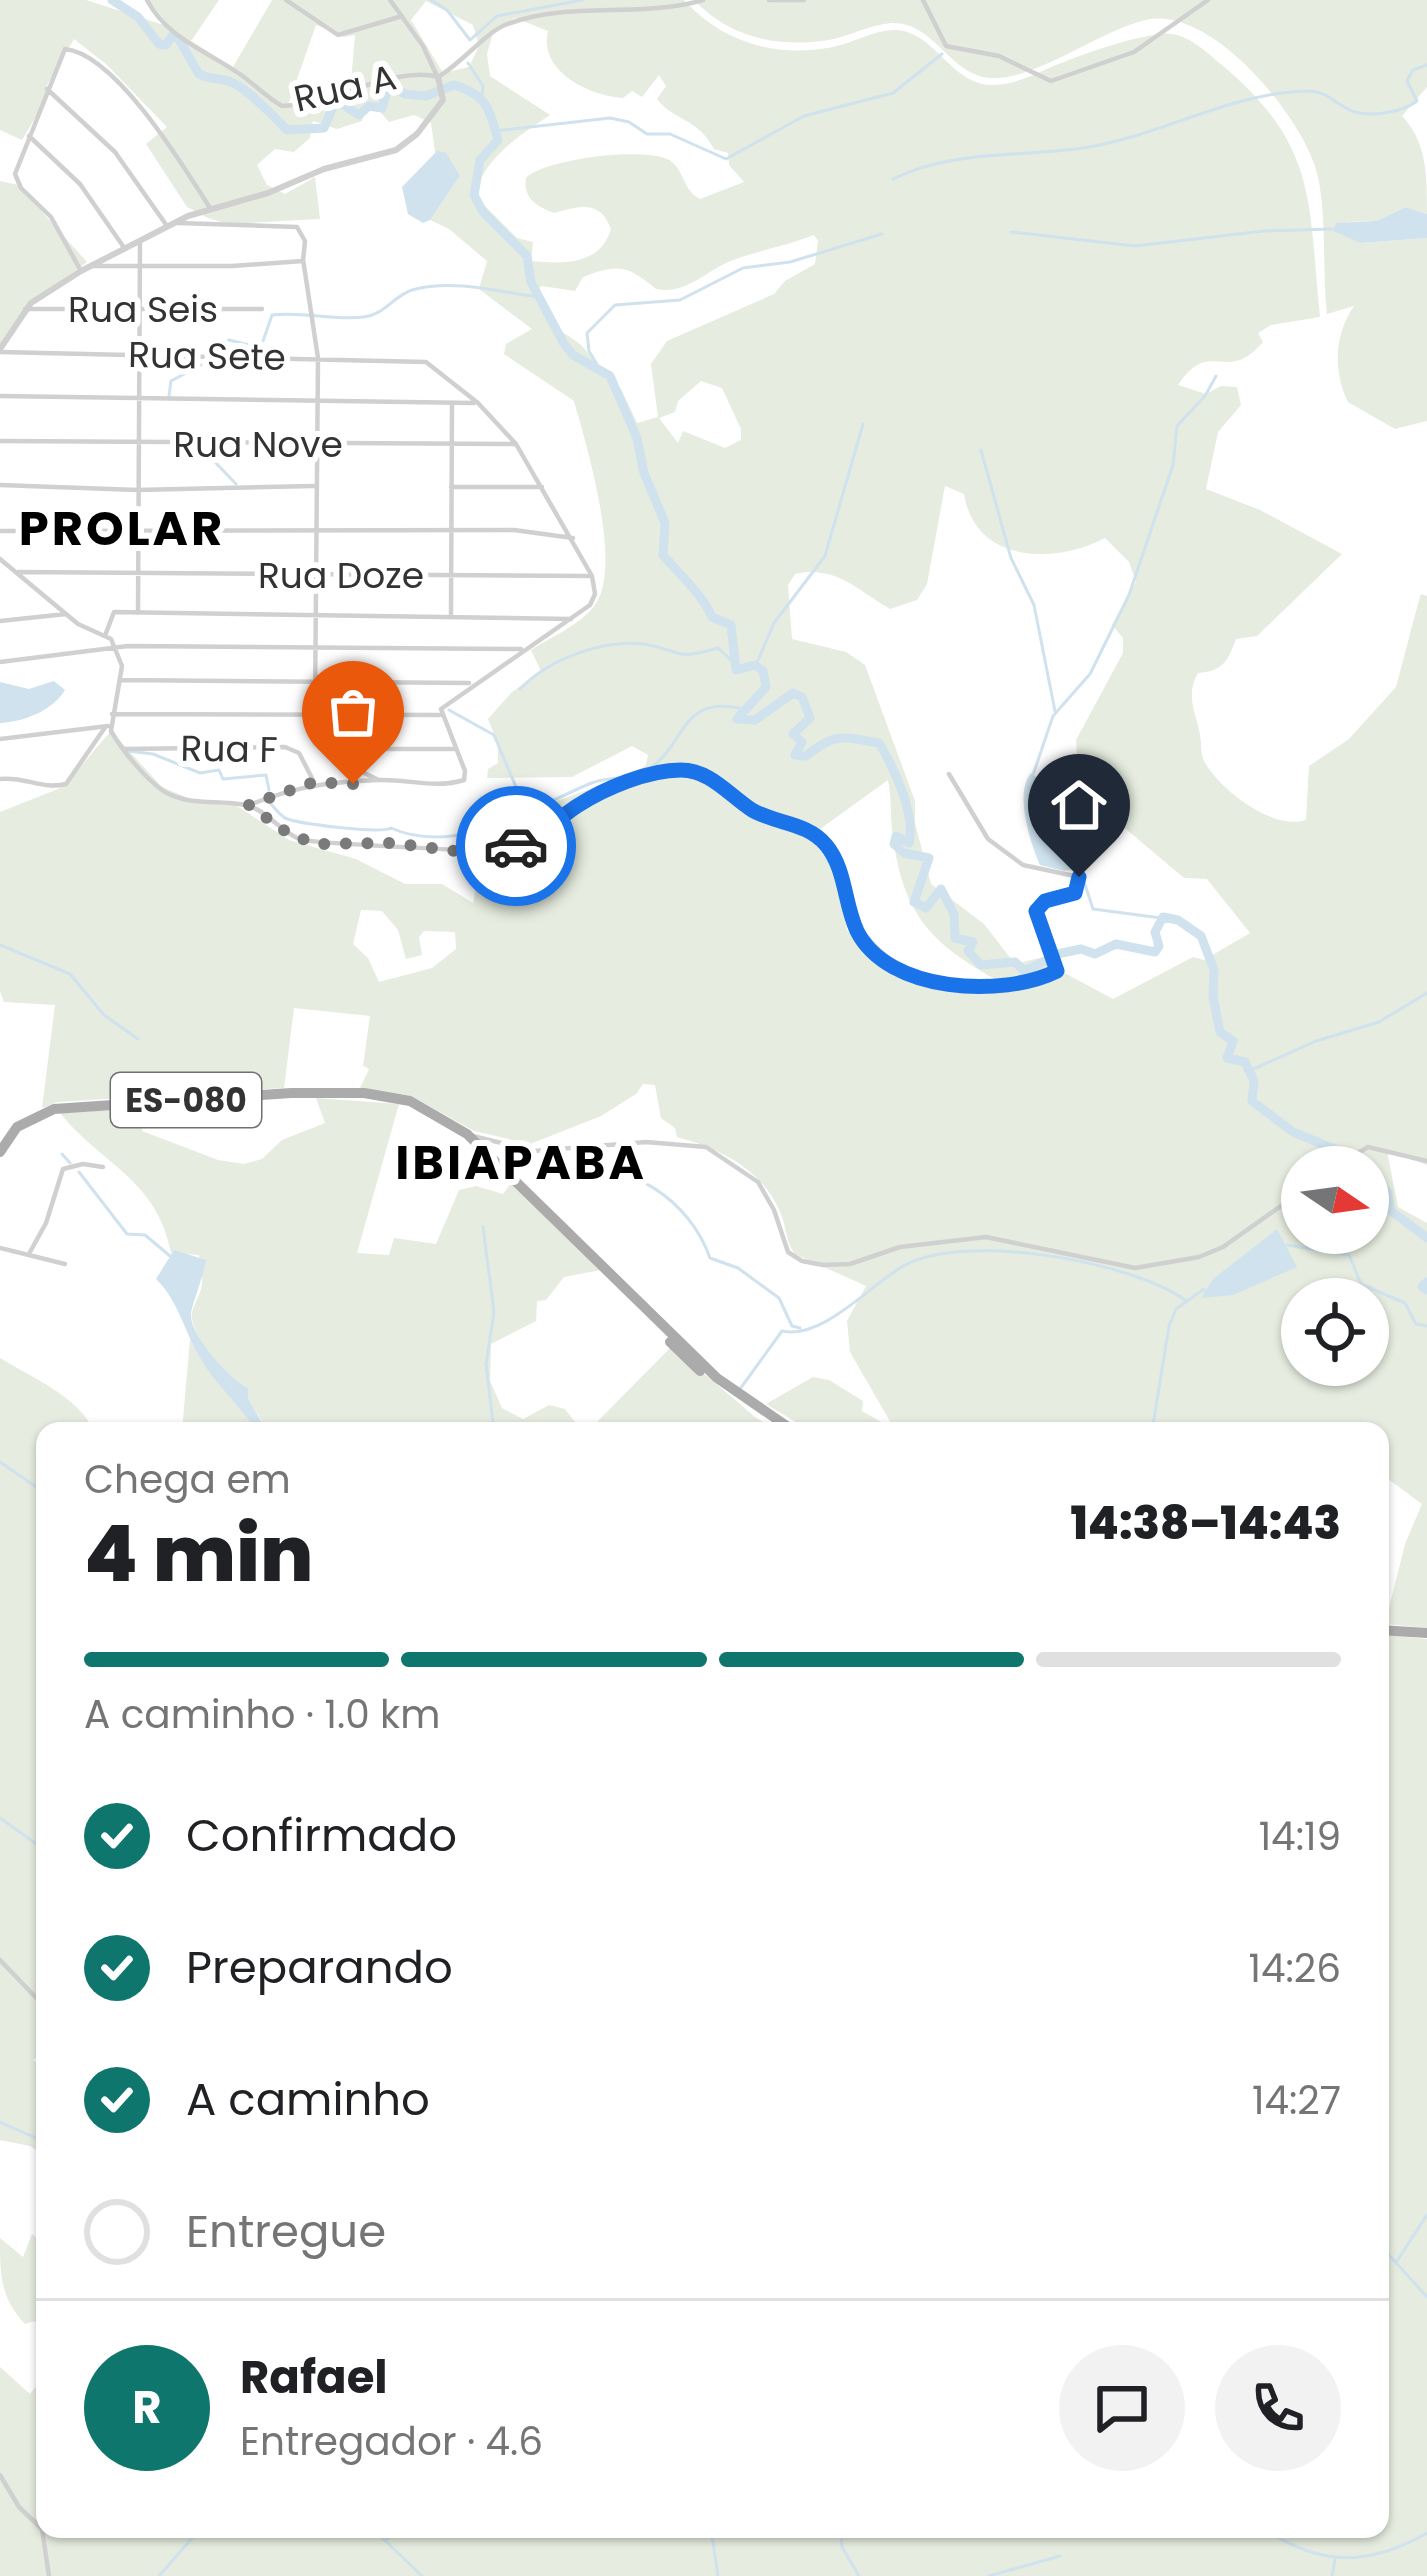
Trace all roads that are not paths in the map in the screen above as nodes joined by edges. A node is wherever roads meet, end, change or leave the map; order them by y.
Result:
1 (147, 0) edge
2 (286, 0) edge
3 (390, 0) edge
4 (703, 0) edge
5 (769, 0) edge
6 (804, 0) edge
7 (923, 0) edge
8 (1208, 0) edge
9 (293, 3) edge
10 (399, 17) junction
11 (441, 84) junction
12 (47, 88) junction
13 (28, 136) junction
14 (210, 208) junction
15 (170, 224) junction
16 (140, 241) junction
17 (124, 249) junction
18 (304, 255) junction
19 (92, 266) junction
20 (140, 266) junction
21 (81, 272) junction
22 (25, 309) junction
23 (139, 309) junction
24 (262, 309) dead end
25 (0, 350) edge
26 (139, 355) junction
27 (318, 358) junction
28 (0, 396) edge
29 (138, 398) junction
30 (316, 402) junction
31 (452, 403) junction
32 (478, 403) junction
33 (0, 441) edge
34 (316, 442) junction
35 (138, 444) junction
36 (516, 444) junction
37 (451, 446) junction
38 (0, 485) edge
39 (314, 485) junction
40 (452, 487) junction
41 (544, 488) junction
42 (137, 490) junction
43 (0, 530) edge
44 (137, 531) junction
45 (314, 531) junction
46 (450, 531) junction
47 (573, 538) junction
48 (0, 559) edge
49 (18, 572) junction
50 (137, 574) junction
51 (314, 574) junction
52 (452, 575) junction
53 (592, 576) junction
54 (65, 614) junction
55 (138, 614) junction
56 (313, 614) junction
57 (452, 614) junction
58 (571, 619) junction
59 (0, 621) edge
60 (105, 635) junction
61 (312, 647) junction
62 (117, 649) junction
63 (523, 650) junction
64 (0, 662) edge
65 (121, 680) junction
66 (313, 681) junction
67 (473, 683) junction
68 (112, 714) junction
69 (316, 715) junction
70 (440, 715) junction
71 (108, 726) junction
72 (0, 739) edge
73 (124, 749) junction
74 (334, 749) junction
75 (456, 749) junction
76 (949, 774) dead end
77 (0, 779) edge
78 (379, 780) junction
79 (314, 782) junction
80 (249, 805) junction
81 (467, 1134) junction
82 (0, 1152) edge
83 (1389, 1152) edge
84 (1427, 1161) edge
85 (104, 1168) dead end
86 (1281, 1206) edge
87 (0, 1248) edge
88 (30, 1252) junction
89 (65, 1264) dead end
90 (642, 1307) junction
91 (771, 1422) edge
92 (780, 1422) edge
93 (1389, 1631) edge
94 (1427, 1633) edge
95 (0, 1960) edge
96 (36, 1998) edge
97 (0, 2475) edge
98 (36, 2523) edge
99 (43, 2538) edge
100 (49, 2576) edge

1 - 11 street, Rua A
2 - 9 street
3 - 10 street
4 - 11 street
5 - 6 street
7 - 8 street
9 - 10 street
10 - 11 street
11 - 14 street
12 - 13 street
12 - 14 street
12 - 15 street
13 - 17 street
13 - 21 street
14 - 15 street
15 - 16 street
15 - 18 street
16 - 17 street
16 - 20 street
17 - 19 street
18 - 20 street
18 - 27 street
19 - 20 street
19 - 21 street
20 - 23 street
21 - 22 street
22 - 23 street, Rua Seis
22 - 25 street
23 - 24 street, Rua Seis
23 - 26 street
25 - 26 street, Rua Sete
26 - 27 street, Rua Sete
26 - 29 street
27 - 30 street
27 - 32 street, Rua Sete
28 - 29 street
29 - 30 street
29 - 35 street
30 - 31 street
30 - 34 street
31 - 32 street
31 - 37 street
32 - 36 street
33 - 35 street, Rua Nove
34 - 35 street, Rua Nove
34 - 37 street, Rua Nove
34 - 39 street
35 - 42 street
36 - 37 street, Rua Nove
36 - 41 street
37 - 40 street
38 - 42 street
39 - 42 street
39 - 45 street
40 - 41 street
40 - 46 street
41 - 47 street
42 - 44 street
43 - 44 street
44 - 45 street
44 - 50 street
45 - 46 street
45 - 51 street
46 - 47 street
46 - 52 street
47 - 53 street
48 - 49 street
49 - 50 street, Rua Doze
49 - 54 street
50 - 51 street, Rua Doze
50 - 55 street
51 - 52 street, Rua Doze
51 - 56 street
52 - 53 street, Rua Doze
52 - 57 street
53 - 58 street
54 - 59 street
54 - 60 street
55 - 56 street
55 - 60 street
56 - 57 street
56 - 61 street
57 - 58 street
58 - 63 street
60 - 62 street
61 - 62 street
61 - 63 street
61 - 66 street
62 - 64 street
62 - 65 street
63 - 67 street
65 - 66 street
65 - 68 street
66 - 67 street
66 - 69 street
67 - 70 street
68 - 69 street
68 - 71 street
69 - 70 street
69 - 74 street
70 - 75 street
71 - 72 street
71 - 73 street
71 - 77 street
73 - 79 street, Rua F
73 - 80 street
74 - 75 street
74 - 78 street
75 - 78 street
76 - 80 street
78 - 79 street
79 - 80 street
81 - 82 main road, ES-080
81 - 86 street
81 - 90 main road, ES-080
83 - 84 street
85 - 88 street
87 - 88 street
88 - 89 street
90 - 91 main road, ES-080
90 - 92 main road, ES-080
93 - 94 main road
95 - 96 street
97 - 98 street
99 - 100 street

